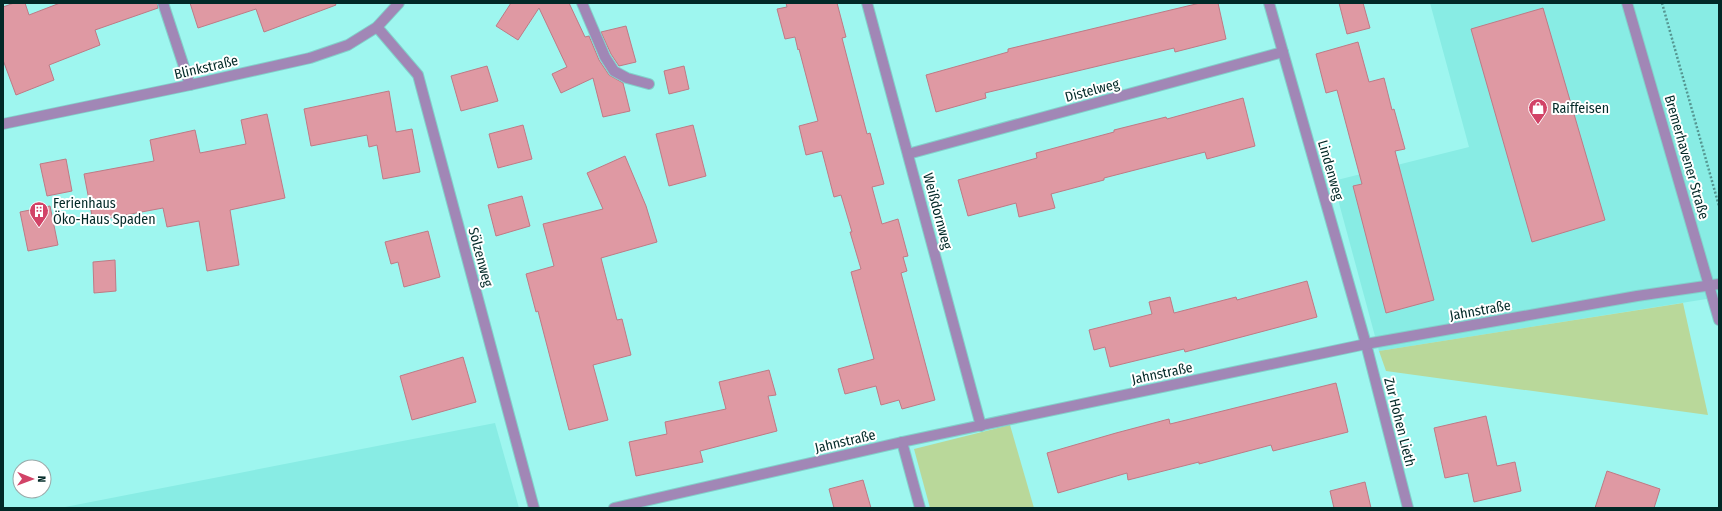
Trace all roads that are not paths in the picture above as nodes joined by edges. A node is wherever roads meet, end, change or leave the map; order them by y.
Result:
1 (163, 3) edge
2 (400, 3) edge
3 (582, 3) edge
4 (867, 3) edge
5 (1269, 3) edge
6 (1627, 3) edge
7 (377, 27) junction
8 (1283, 52) junction
9 (649, 84) dead end
10 (190, 85) junction
11 (3, 124) edge
12 (908, 154) junction
13 (1714, 285) edge
14 (1719, 320) edge
15 (1366, 344) junction
16 (981, 426) junction
17 (902, 442) junction
18 (534, 508) edge
19 (614, 508) edge
20 (920, 508) edge
21 (1408, 508) edge

1 - 10 street
2 - 7 street, Blinkstraße
3 - 9 street
4 - 12 street, Weißdornweg
5 - 8 street, Lindenweg
6 - 13 street, Bremerhavener Straße
7 - 10 street, Blinkstraße
7 - 18 street, Sölzenweg
8 - 12 street, Distelweg
8 - 15 street, Lindenweg
10 - 11 street, Blinkstraße
12 - 16 street, Weißdornweg
13 - 14 street, Bremerhavener Straße
13 - 15 street, Jahnstraße
15 - 16 street, Jahnstraße
15 - 21 street, Zur Hohen Lieth
16 - 17 street, Jahnstraße
17 - 19 street, Jahnstraße
17 - 20 street

